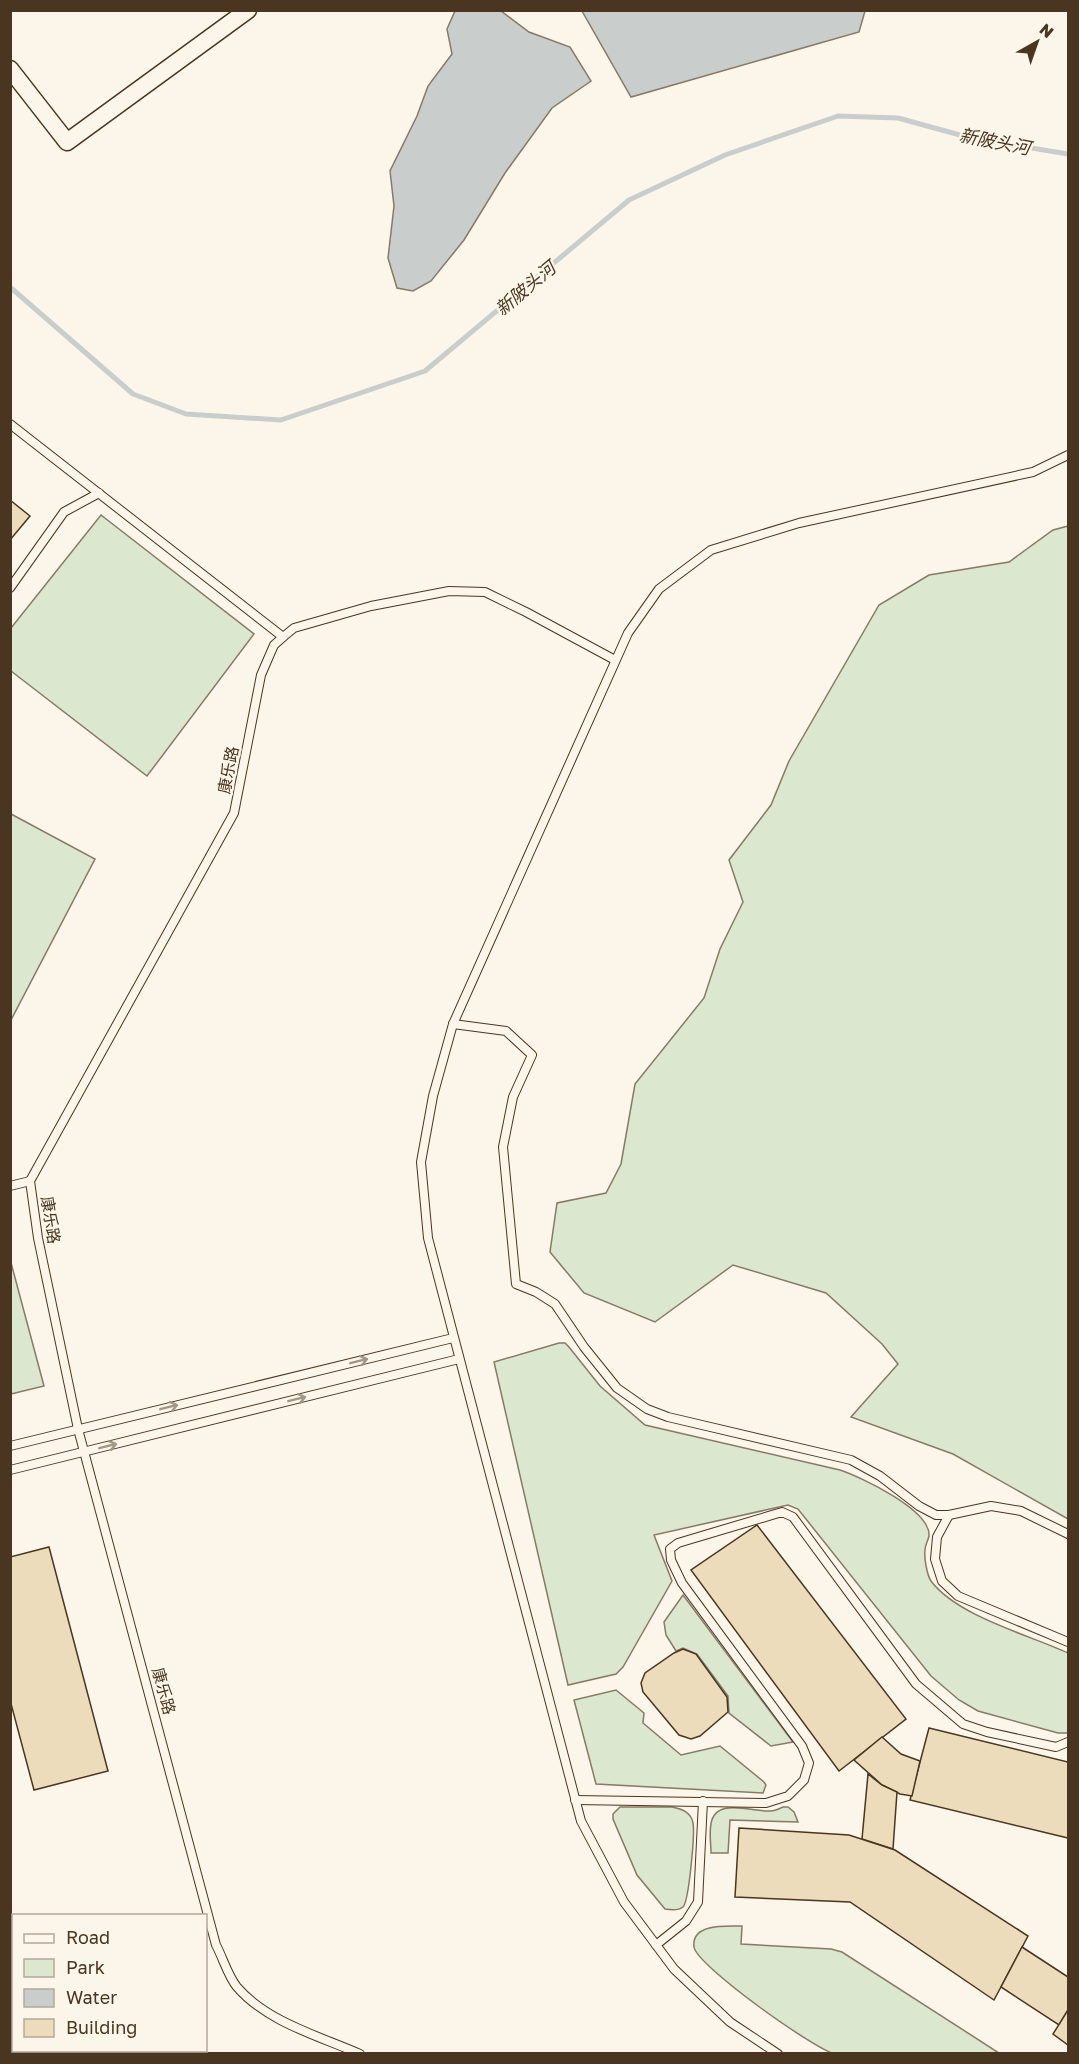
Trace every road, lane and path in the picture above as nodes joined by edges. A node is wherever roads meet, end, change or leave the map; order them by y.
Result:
1 (248, 10) edge
2 (10, 69) edge
3 (10, 424) edge
4 (1068, 455) edge
5 (99, 493) junction
6 (10, 588) edge
7 (283, 637) junction
8 (615, 660) junction
9 (453, 1024) junction
10 (30, 1182) junction
11 (10, 1186) edge
12 (453, 1338) junction
13 (459, 1359) junction
14 (78, 1429) junction
15 (10, 1446) edge
16 (84, 1452) junction
17 (10, 1470) edge
18 (949, 1515) junction
19 (1068, 1534) edge
20 (1068, 1642) edge
21 (1068, 1742) edge
22 (575, 1800) junction
23 (703, 1801) junction
24 (656, 1945) junction
25 (360, 2054) edge
26 (778, 2054) edge

1 - 2 street
3 - 5 lane
4 - 8 lane
5 - 6 lane
5 - 7 lane
7 - 8 lane, 康乐路
7 - 10 lane, 康乐路
8 - 9 lane
9 - 12 lane
9 - 18 lane
10 - 11 lane
10 - 14 lane, 康乐路
12 - 13 lane
14 -> 12 lane
16 -> 13 lane
13 - 22 lane
14 - 15 lane
14 - 16 lane, 康乐路
16 - 17 lane
16 - 25 lane, 康乐路
18 - 19 lane
18 - 20 lane
21 - 23 lane
22 - 23 lane
22 - 24 lane
23 - 24 lane
24 - 26 lane

